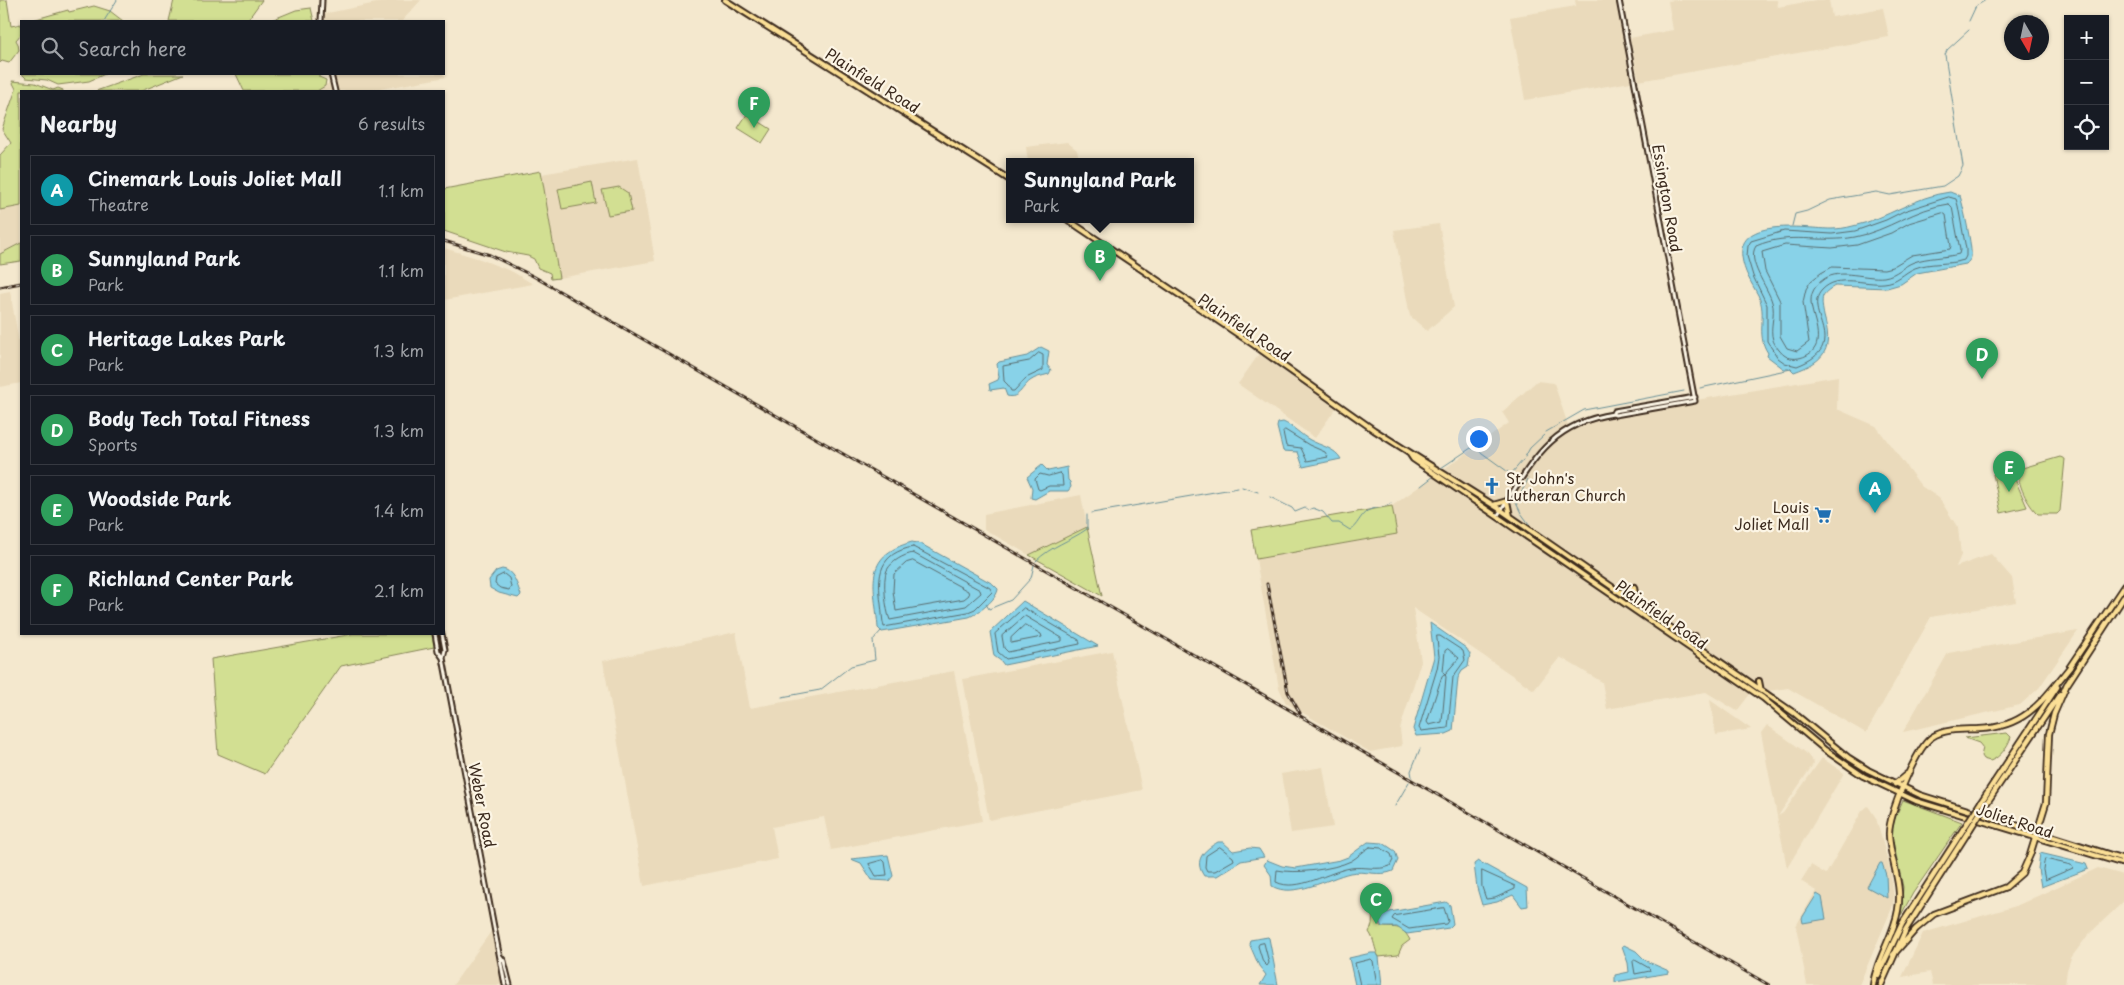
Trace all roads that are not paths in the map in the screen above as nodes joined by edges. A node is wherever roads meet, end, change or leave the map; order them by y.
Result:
1 (322, 0) edge
2 (725, 0) edge
3 (1619, 0) edge
4 (321, 20) edge
5 (332, 75) edge
6 (335, 90) edge
7 (1006, 177) edge
8 (1072, 223) edge
9 (1410, 453) junction
10 (1507, 501) junction
11 (1492, 505) junction
12 (1501, 510) junction
13 (1498, 515) junction
14 (1510, 516) junction
15 (2124, 586) edge
16 (1616, 591) junction
17 (2124, 597) edge
18 (1637, 606) junction
19 (435, 635) edge
20 (442, 635) edge
21 (1685, 639) junction
22 (1697, 647) junction
23 (443, 658) junction
24 (2070, 667) junction
25 (1759, 681) dead end
26 (2067, 684) junction
27 (1761, 691) junction
28 (1908, 773) junction
29 (1895, 784) junction
30 (1903, 788) junction
31 (1900, 794) junction
32 (2037, 832) junction
33 (2035, 838) junction
34 (2124, 859) edge
35 (2124, 864) edge
36 (500, 955) junction
37 (1893, 955) junction
38 (504, 985) edge
39 (510, 985) edge
40 (1874, 985) edge
41 (1881, 985) edge

1 - 4 main road
2 - 7 main road, Plainfield Road
3 - 10 main road, Essington Road
5 - 6 main road
8 - 9 main road, Plainfield Road
9 - 11 main road, Plainfield Road
9 - 13 main road, Plainfield Road
10 - 11 main road
10 - 12 main road
10 - 14 main road
11 - 12 main road, Plainfield Road
12 - 13 main road
12 - 14 main road, Plainfield Road
13 - 31 main road, Plainfield Road
14 - 16 main road, Plainfield Road
15 - 24 highway
16 - 18 main road, Plainfield Road
16 - 18 main road
17 - 26 highway
18 - 21 main road, Plainfield Road
19 - 23 main road, Weber Road
20 - 23 main road, Weber Road
21 - 22 main road, Plainfield Road
21 - 22 main road
22 - 27 main road, Plainfield Road
23 - 36 main road, Weber Road
24 - 28 highway
24 - 40 highway, bridge
25 - 27 main road
26 - 32 highway
26 - 37 highway, bridge
27 - 29 main road, Plainfield Road
28 - 29 highway
28 - 30 highway
29 - 30 main road, Plainfield Road
30 - 31 highway
30 - 32 main road, Joliet Road
31 - 33 main road, Joliet Road
31 - 40 highway
32 - 33 highway
32 - 34 main road, Joliet Road
33 - 35 main road, Joliet Road
33 - 37 highway
36 - 38 main road, Weber Road
36 - 39 main road, Weber Road
37 - 41 highway

